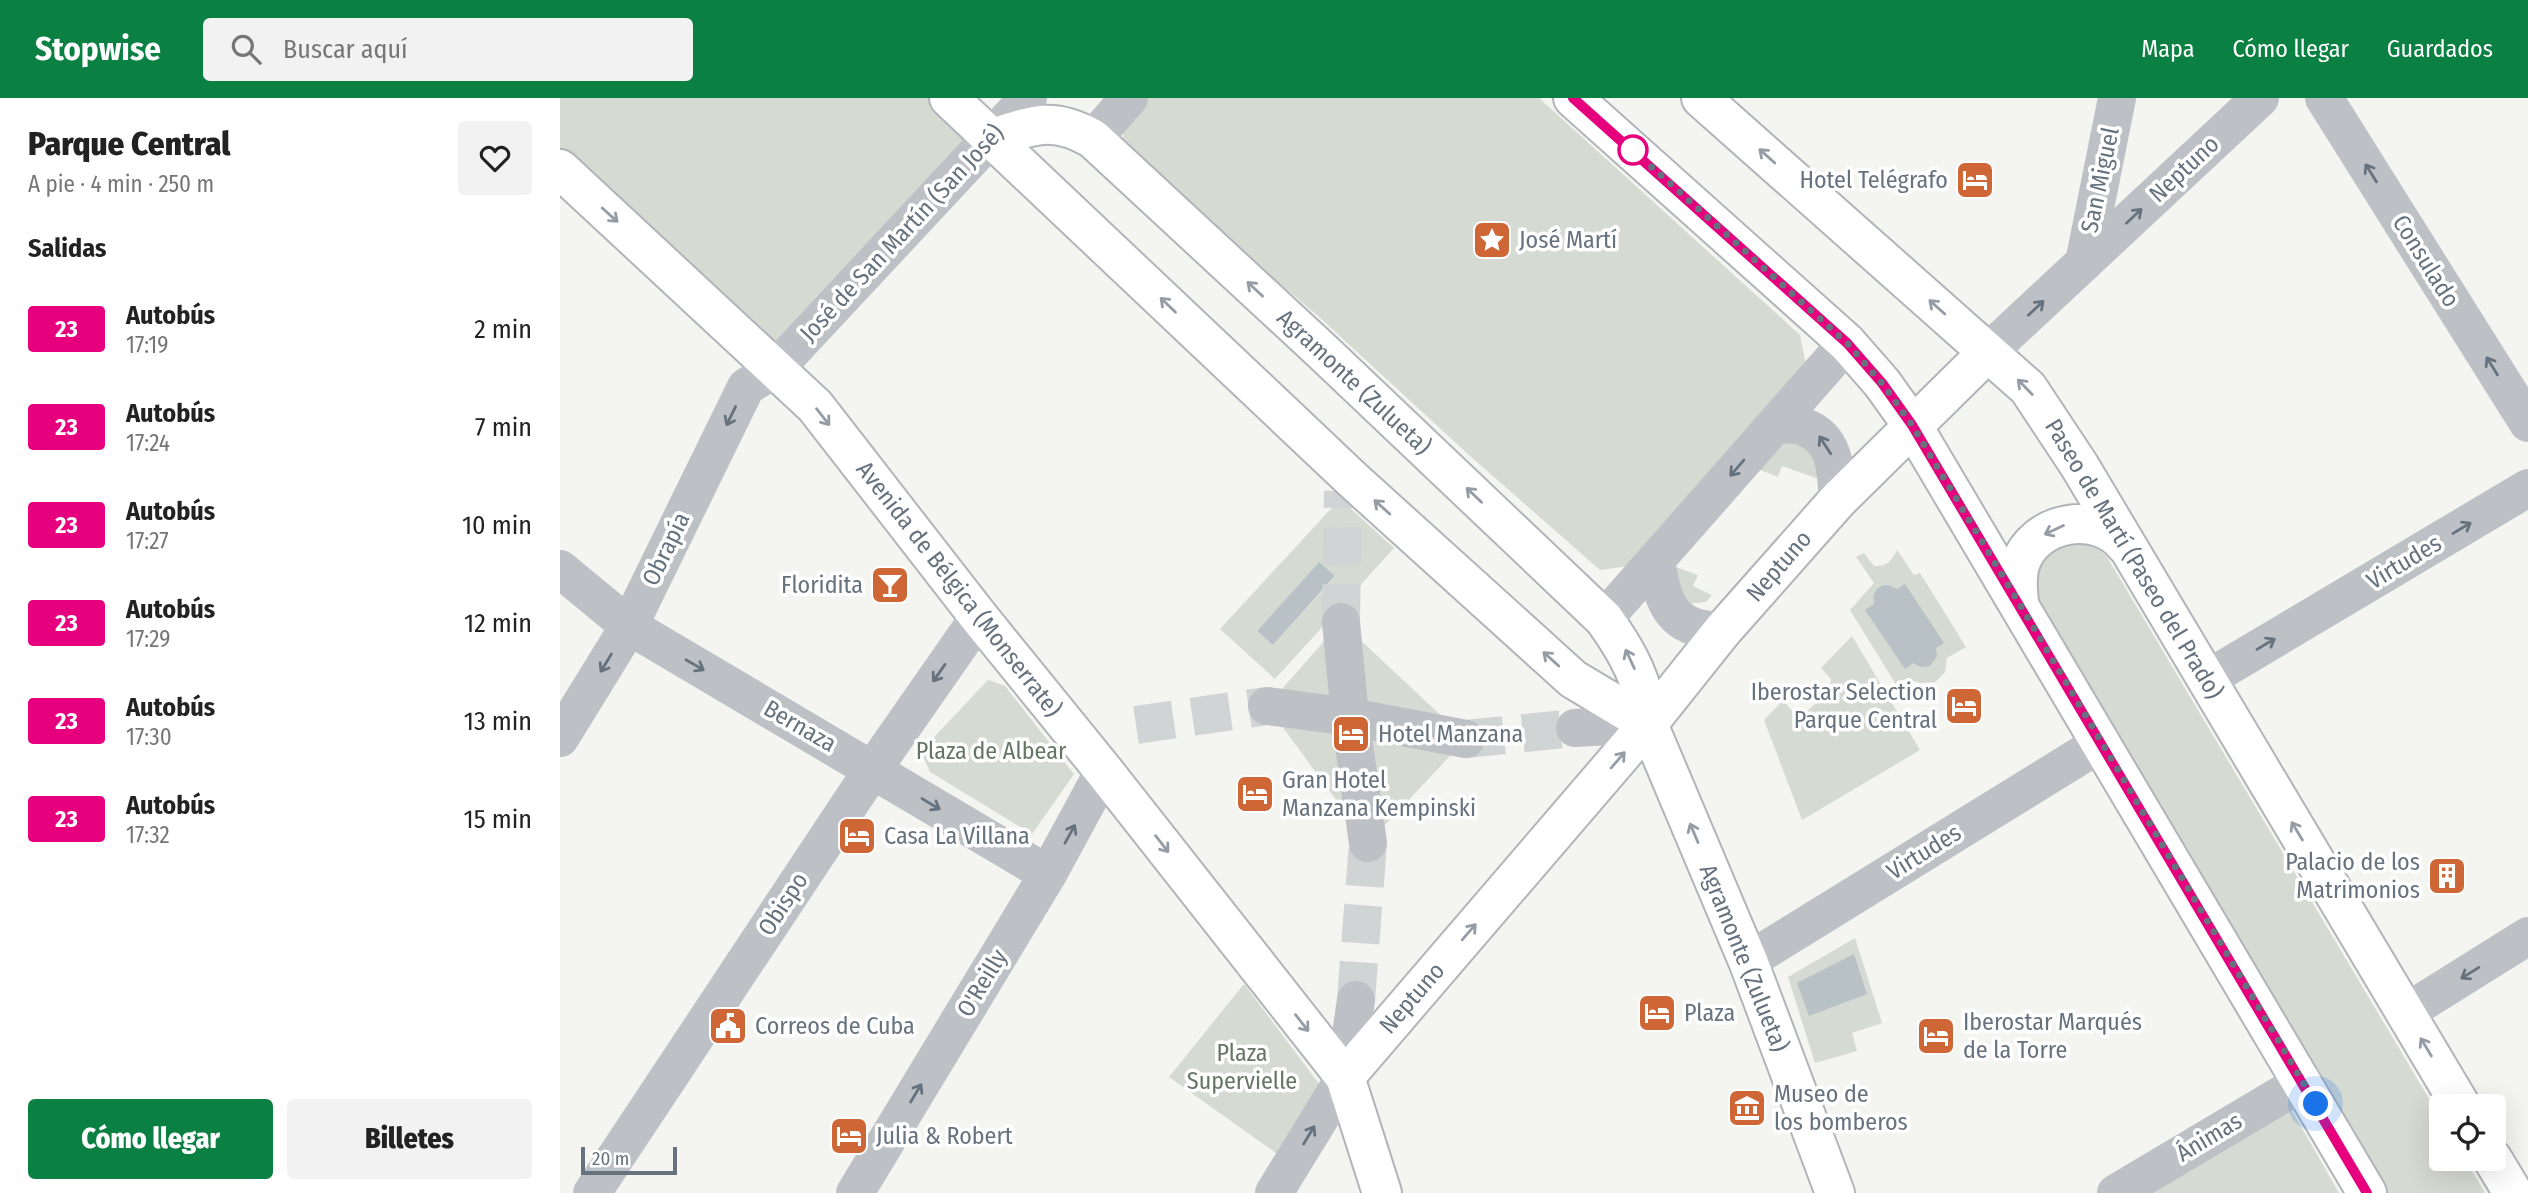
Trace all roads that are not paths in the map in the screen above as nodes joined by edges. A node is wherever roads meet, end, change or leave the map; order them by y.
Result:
1 (949, 98) edge
2 (1028, 98) edge
3 (1066, 98) edge
4 (1129, 98) edge
5 (1573, 98) edge
6 (1701, 98) edge
7 (2117, 98) edge
8 (2260, 98) edge
9 (2324, 98) edge
10 (993, 138) junction
11 (1093, 139) junction
12 (560, 169) edge
13 (2084, 263) junction
14 (1847, 343) junction
15 (1987, 353) junction
16 (776, 368) junction
17 (2528, 423) edge
18 (1776, 424) junction
19 (1912, 425) junction
20 (2528, 488) edge
21 (1838, 499) junction
22 (2133, 556) junction
23 (1656, 560) junction
24 (560, 569) edge
25 (2019, 603) junction
26 (979, 617) junction
27 (1604, 619) junction
28 (1341, 622) tunnel mouth
29 (629, 625) junction
30 (1723, 630) junction
31 (2207, 679) junction
32 (1267, 706) tunnel mouth
33 (1350, 717) junction
34 (1648, 724) junction
35 (1575, 728) tunnel mouth
36 (560, 738) edge
37 (1466, 739) tunnel mouth
38 (2101, 743) junction
39 (873, 768) junction
40 (1104, 771) junction
41 (1368, 843) tunnel mouth
42 (1048, 874) junction
43 (2528, 936) edge
44 (1748, 961) junction
45 (1356, 1000) tunnel mouth
46 (2405, 1013) junction
47 (1345, 1077) junction
48 (2303, 1082) junction
49 (2454, 1094) edge
50 (2500, 1171) edge
51 (592, 1193) edge
52 (855, 1193) edge
53 (1274, 1193) edge
54 (1382, 1193) edge
55 (1835, 1193) edge
56 (2116, 1193) edge
57 (2367, 1193) edge
58 (2513, 1193) edge

1 - 10 main road
2 - 10 street, José de San Martín (San José)
3 - 11 main road
4 - 11 street
5 - 14 main road
15 -> 6 main road, Paseo de Martí (Paseo del Prado)
7 - 13 street, San Miguel
13 -> 8 street, Neptuno
17 -> 9 street, Consulado
10 - 11 main road, Agramonte (Zulueta)
10 - 16 street, José de San Martín (San José)
34 -> 10 main road
27 -> 11 main road, Agramonte (Zulueta)
12 -> 16 main road, Avenida de Bélgica (Monserrate)
15 -> 13 street, Neptuno
14 - 18 street
14 - 19 main road
15 - 19 main road, Neptuno
22 -> 15 main road, Paseo de Martí (Paseo del Prado)
16 -> 26 main road, Avenida de Bélgica (Monserrate)
16 -> 29 street, Obrapía
21 -> 18 street
18 -> 23 street
19 - 21 main road, Neptuno
19 - 25 main road
31 -> 20 street, Virtudes
21 - 30 main road, Neptuno
22 -> 25 main road
22 - 31 main road, Paseo de Martí (Paseo del Prado)
23 - 27 street
23 - 30 street
24 - 29 street, Bernaza
25 - 38 main road
26 -> 39 street, Obispo
26 - 40 main road, Avenida de Bélgica (Monserrate)
34 -> 27 main road, Agramonte (Zulueta)
28 - 33 street
29 -> 36 street, Obrapía
29 -> 39 street, Bernaza
30 - 34 main road, Neptuno
46 -> 31 main road, Paseo de Martí (Paseo del Prado)
32 - 33 street
33 - 37 street
33 - 41 street
34 - 35 street
44 -> 34 main road, Agramonte (Zulueta)
47 -> 34 main road, Neptuno
38 - 44 street, Virtudes
38 - 48 main road
39 -> 42 street, Bernaza
39 - 51 street, Obispo
42 -> 40 street, O'Reilly
40 -> 47 main road, Avenida de Bélgica (Monserrate)
52 -> 42 street, O'Reilly
43 -> 46 street
44 - 55 main road, Agramonte (Zulueta)
45 - 47 street
49 -> 46 main road, Paseo de Martí (Paseo del Prado)
53 -> 47 street
47 - 54 main road
48 - 56 street, Ánimas
48 - 57 main road
50 - 58 main road

